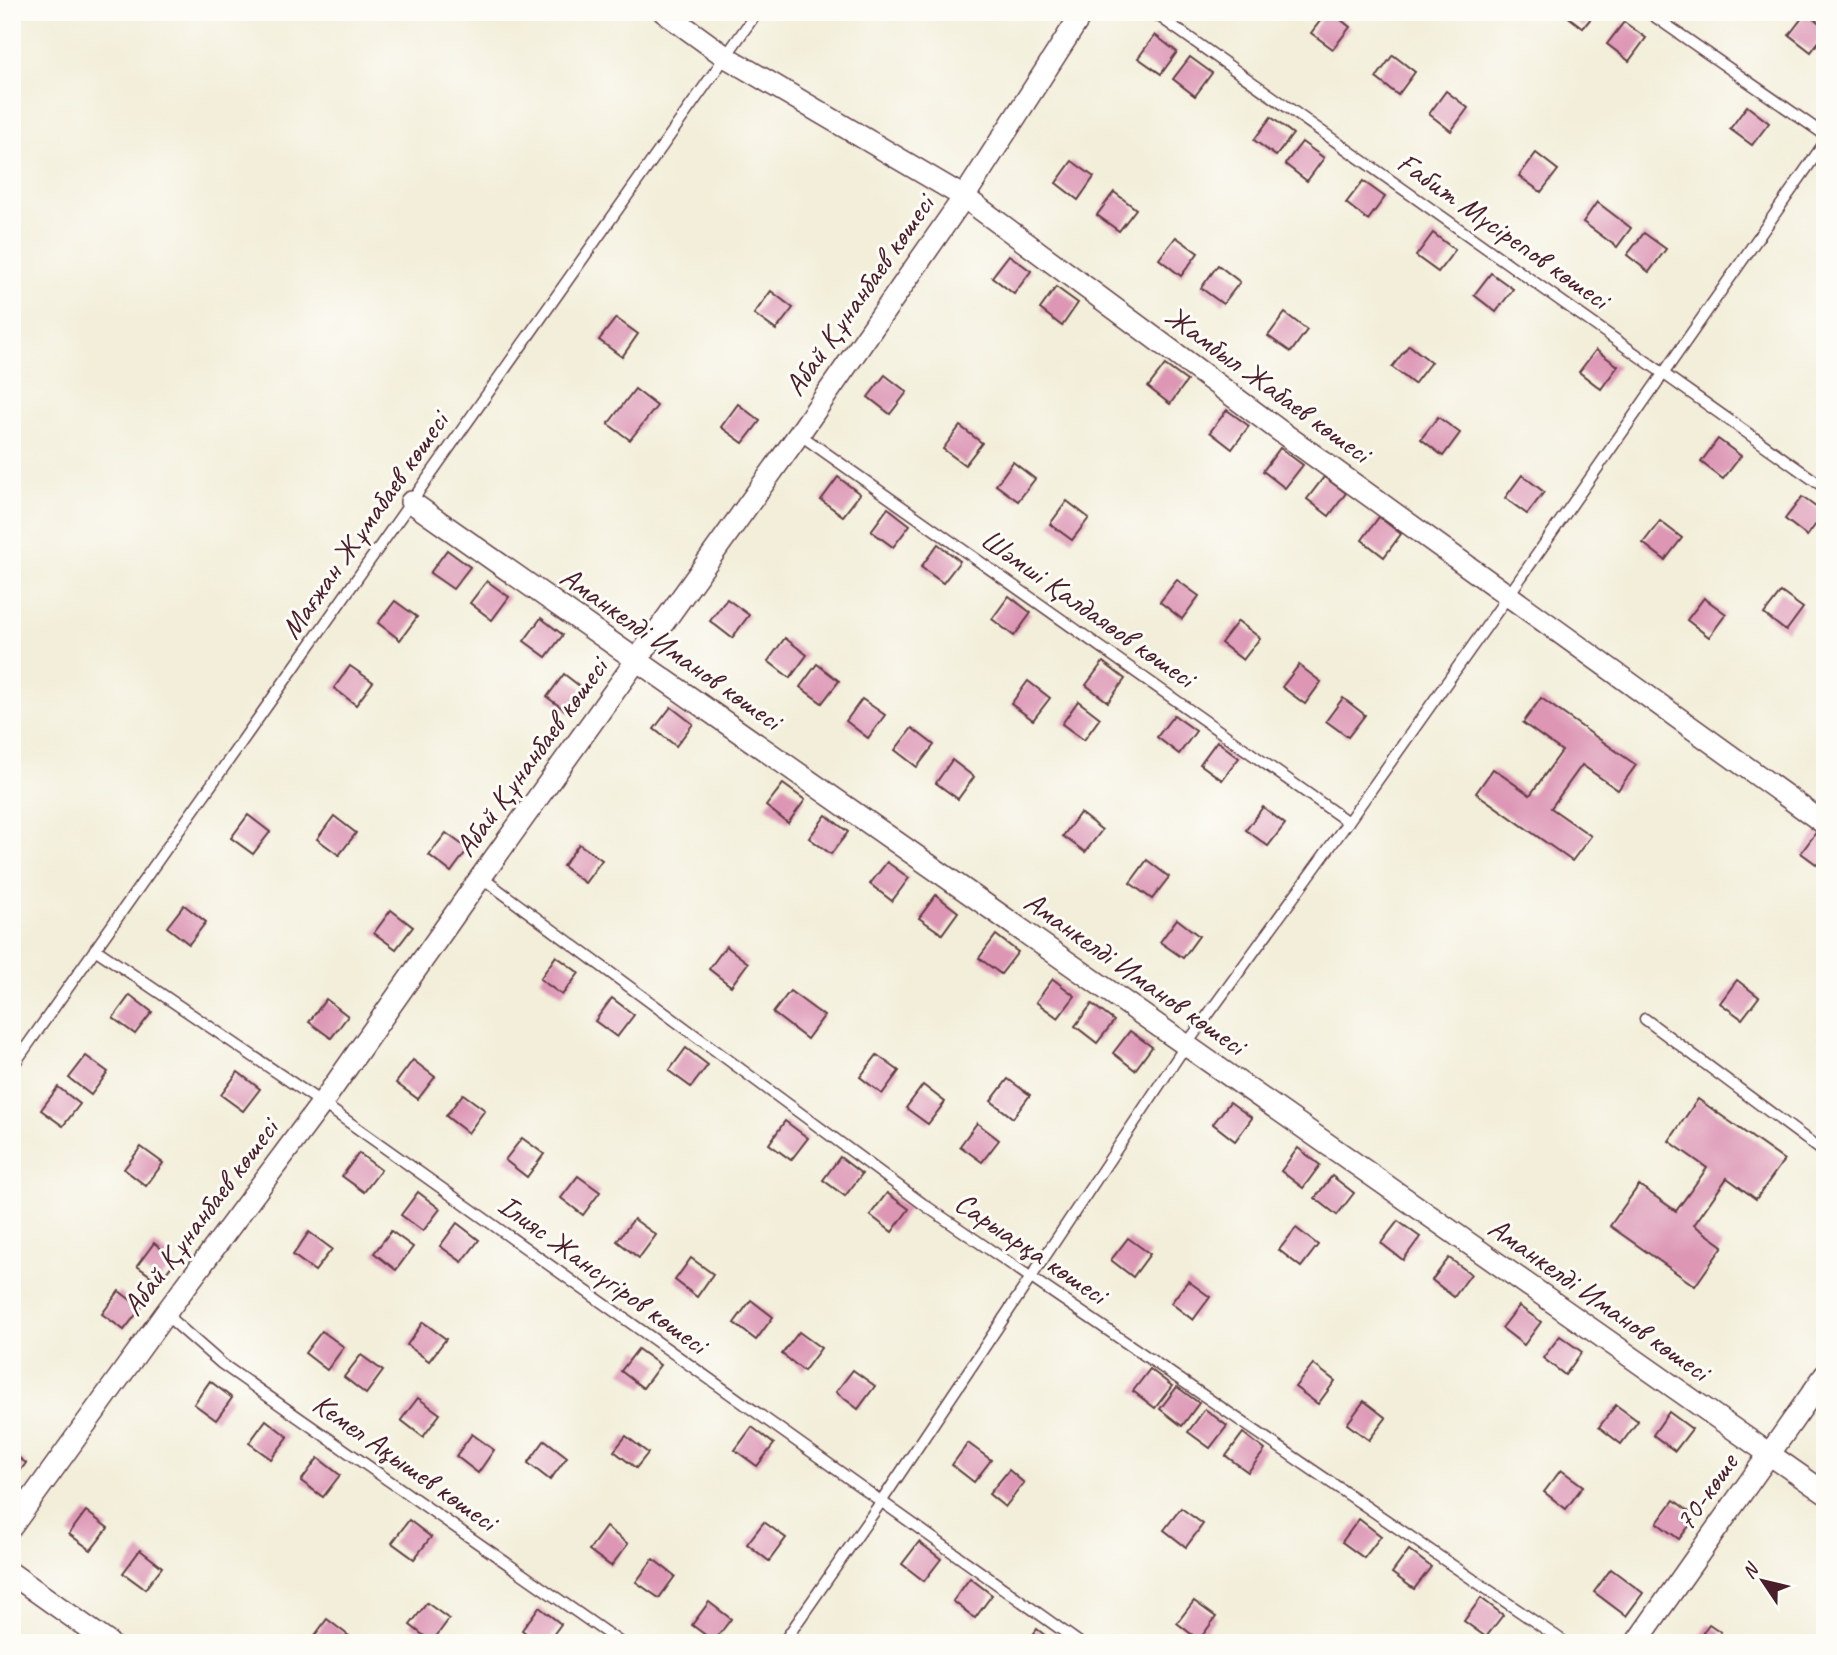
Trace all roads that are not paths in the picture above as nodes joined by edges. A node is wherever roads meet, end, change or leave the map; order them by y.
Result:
1 (664, 12) edge
2 (757, 12) edge
3 (1083, 12) edge
4 (1153, 12) edge
5 (1648, 12) edge
6 (726, 57) junction
7 (1825, 135) edge
8 (1825, 142) edge
9 (964, 197) junction
10 (1663, 374) junction
11 (799, 435) junction
12 (1825, 488) edge
13 (411, 502) junction
14 (1508, 596) junction
15 (637, 660) junction
16 (1348, 822) junction
17 (1825, 824) edge
18 (481, 877) junction
19 (94, 950) junction
20 (1645, 1018) dead end
21 (1186, 1045) junction
22 (12, 1067) edge
23 (322, 1103) junction
24 (1825, 1153) edge
25 (1030, 1277) junction
26 (165, 1314) junction
27 (1825, 1375) edge
28 (1769, 1454) junction
29 (1825, 1493) edge
30 (881, 1502) junction
31 (12, 1526) edge
32 (12, 1574) edge
33 (109, 1643) edge
34 (621, 1643) edge
35 (782, 1643) edge
36 (1080, 1643) edge
37 (1566, 1643) edge
38 (1636, 1643) edge

1 - 6 street, Жамбыл Жабаев көшесі
2 - 6 lane, Мағжан Жұмабаев көшесі
3 - 9 street, Абай Құнанбаев көшесі
4 - 10 lane, Ғабит Мүсірепов көшесі
5 - 7 lane
6 - 9 street, Жамбыл Жабаев көшесі
6 - 13 lane, Мағжан Жұмабаев көшесі
8 - 10 lane
9 - 11 street, Абай Құнанбаев көшесі
9 - 14 street, Жамбыл Жабаев көшесі
10 - 12 lane, Ғабит Мүсірепов көшесі
10 - 14 lane
11 - 15 street, Абай Құнанбаев көшесі
11 - 16 lane, Шәмші Қалдаяөов көшесі
13 - 15 street, Аманкелді Иманов көшесі
13 - 19 lane, Мағжан Жұмабаев көшесі
14 - 16 lane
14 - 17 street, Жамбыл Жабаев көшесі
15 - 18 street, Абай Құнанбаев көшесі
15 - 21 street, Аманкелді Иманов көшесі
16 - 21 lane
18 - 23 street, Абай Құнанбаев көшесі
18 - 25 lane, Сарыарқа көшесі
19 - 22 lane, Мағжан Жұмабаев көшесі
19 - 23 lane, Ілияс Жансүгіров көшесі
20 - 24 lane
21 - 25 lane
21 - 28 street, Аманкелді Иманов көшесі
23 - 26 street, Абай Құнанбаев көшесі
23 - 30 lane, Ілияс Жансүгіров көшесі
25 - 30 lane
25 - 37 lane, Сарыарқа көшесі
26 - 31 street, Абай Құнанбаев көшесі
26 - 34 lane, Кемел Ақышев көшесі
27 - 28 street, 70-көше
28 - 29 street, Аманкелді Иманов көшесі
28 - 38 street, 70-көше
30 - 35 lane
30 - 36 lane, Ілияс Жансүгіров көшесі
32 - 33 street

